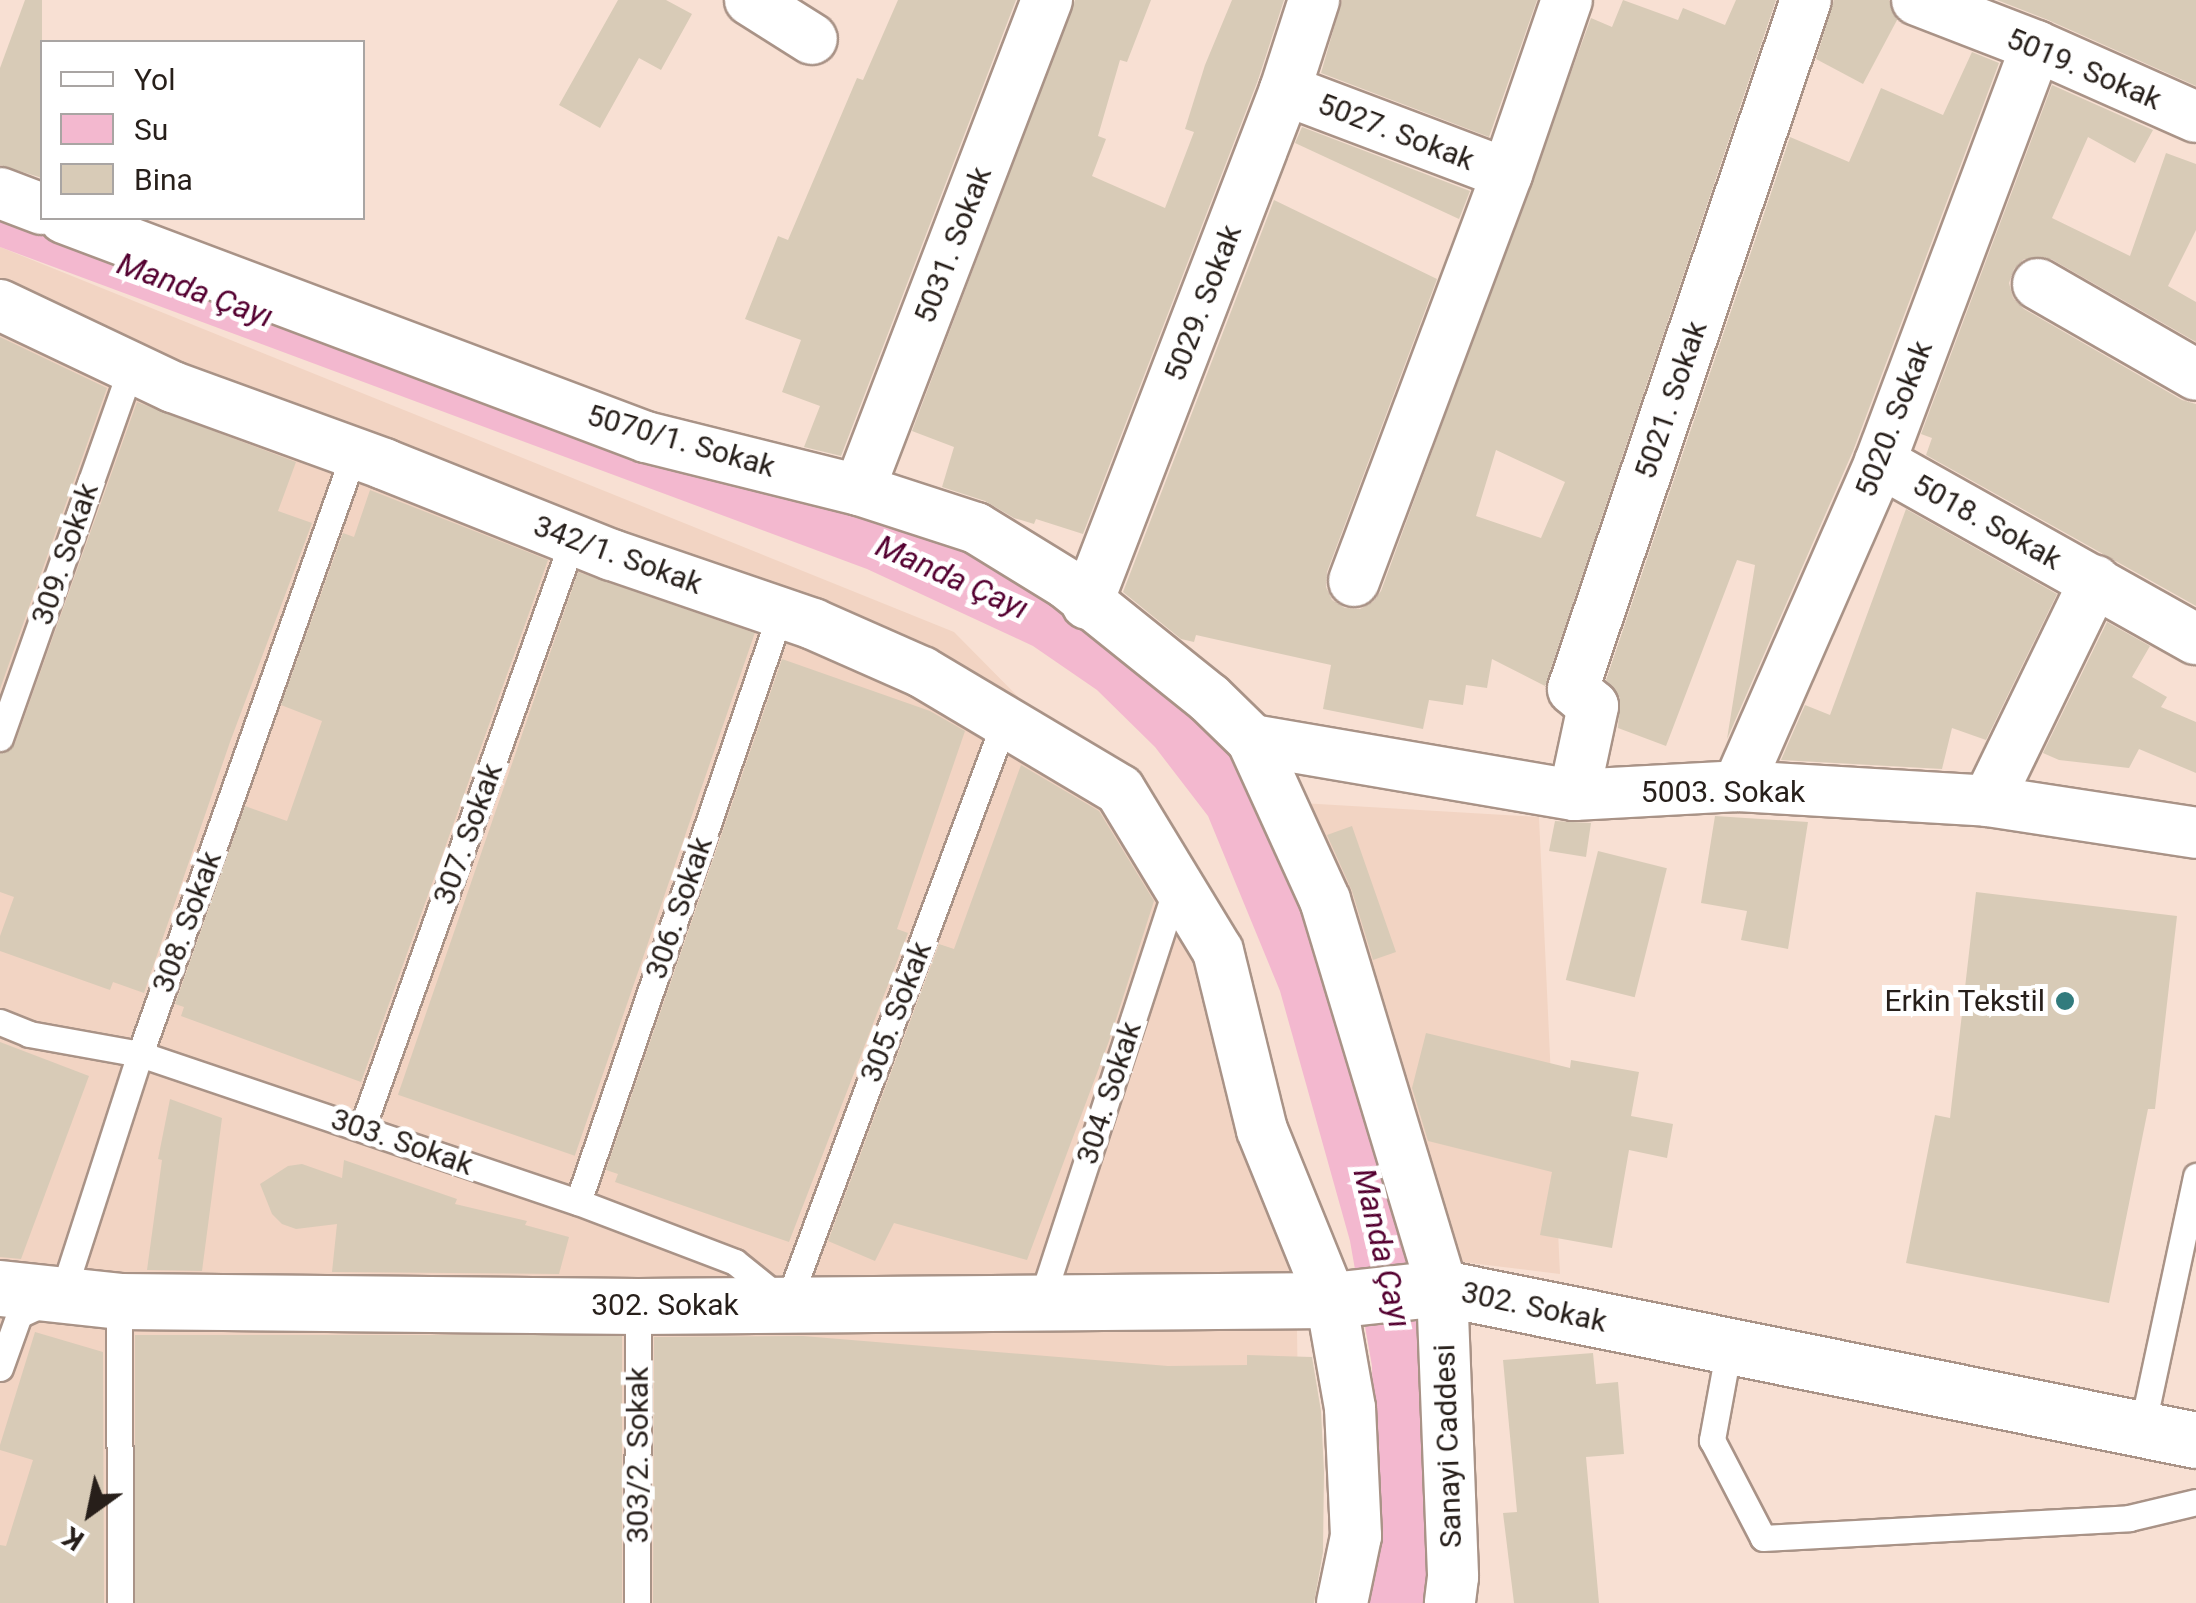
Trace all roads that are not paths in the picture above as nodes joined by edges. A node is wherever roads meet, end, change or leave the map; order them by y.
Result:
1 (750, 0) edge
2 (1047, 0) edge
3 (1314, 0) edge
4 (1567, 0) edge
5 (1806, 0) edge
6 (1916, 0) edge
7 (812, 39) dead end
8 (2036, 46) junction
9 (1284, 90) junction
10 (2196, 117) edge
11 (1508, 174) junction
12 (0, 193) edge
13 (40, 209) edge
14 (69, 220) edge
15 (2038, 284) dead end
16 (0, 305) edge
17 (130, 369) junction
18 (2196, 375) edge
19 (354, 453) junction
20 (1880, 462) junction
21 (859, 490) junction
22 (573, 540) junction
23 (1354, 581) dead end
24 (2095, 581) junction
25 (1087, 604) junction
26 (780, 614) junction
27 (2196, 639) edge
28 (1006, 720) junction
29 (0, 738) edge
30 (1252, 740) junction
31 (1738, 786) junction
32 (1574, 796) junction
33 (1988, 801) junction
34 (2196, 833) edge
35 (1177, 884) junction
36 (0, 1022) edge
37 (140, 1054) junction
38 (362, 1128) junction
39 (2196, 1176) edge
40 (578, 1202) junction
41 (0, 1288) edge
42 (1442, 1288) junction
43 (62, 1295) junction
44 (1331, 1300) junction
45 (119, 1301) junction
46 (1041, 1302) junction
47 (786, 1304) junction
48 (638, 1306) junction
49 (1728, 1347) junction
50 (0, 1368) edge
51 (2141, 1432) junction
52 (2196, 1440) edge
53 (2196, 1502) edge
54 (120, 1603) edge
55 (637, 1603) edge
56 (1342, 1603) edge
57 (1450, 1603) edge

1 - 7 street
2 - 21 street, 5031. Sokak
3 - 9 street, 5029. Sokak
4 - 11 street
5 - 32 street, 5021. Sokak
6 - 8 street, 5019. Sokak
8 - 10 street, 5019. Sokak
8 - 20 street, 5020. Sokak
9 - 11 street, 5027. Sokak
9 - 25 street, 5029. Sokak
11 - 23 street
12 - 13 street
14 - 21 street, 5070/1. Sokak
15 - 18 street
16 - 17 street, 342/1. Sokak
17 - 19 street, 342/1. Sokak
17 - 29 lane, 309. Sokak
19 - 22 street, 342/1. Sokak
19 - 37 lane, 308. Sokak
20 - 24 street, 5018. Sokak
20 - 31 street, 5020. Sokak
21 - 25 street, 5070/1. Sokak
22 - 26 street, 342/1. Sokak
22 - 38 lane, 307. Sokak
24 - 27 street, 5018. Sokak
24 - 33 street, 5018. Sokak
25 - 30 street, 5070/1. Sokak
26 - 28 street, 342/1. Sokak
26 - 40 lane, 306. Sokak
28 - 35 street, 342/1. Sokak
28 - 47 lane, 305. Sokak
30 - 32 street, 5003. Sokak
30 - 42 street, 302. Sokak
31 - 32 street, 5003. Sokak
31 - 33 street, 5003. Sokak
33 - 34 street, 5003. Sokak
35 - 44 street, 342/1. Sokak
35 - 46 lane, 304. Sokak
36 - 37 lane, 303. Sokak
37 - 38 lane, 303. Sokak
37 - 43 lane, 308. Sokak
38 - 40 lane, 303. Sokak
39 - 51 lane
40 - 47 lane, 303. Sokak
41 - 43 street, 302. Sokak
42 - 44 street, 302. Sokak
42 - 49 street, 302. Sokak
42 - 57 street, Sanayi Caddesi
43 - 45 street, 302. Sokak
43 - 50 lane
44 - 46 street, 302. Sokak
44 - 56 street, 342/1. Sokak
45 - 48 street, 302. Sokak
45 - 54 lane
46 - 47 street, 302. Sokak
47 - 48 street, 302. Sokak
48 - 55 lane, 303/2. Sokak
49 - 51 street, 302. Sokak
49 - 53 lane
51 - 52 street, 302. Sokak

